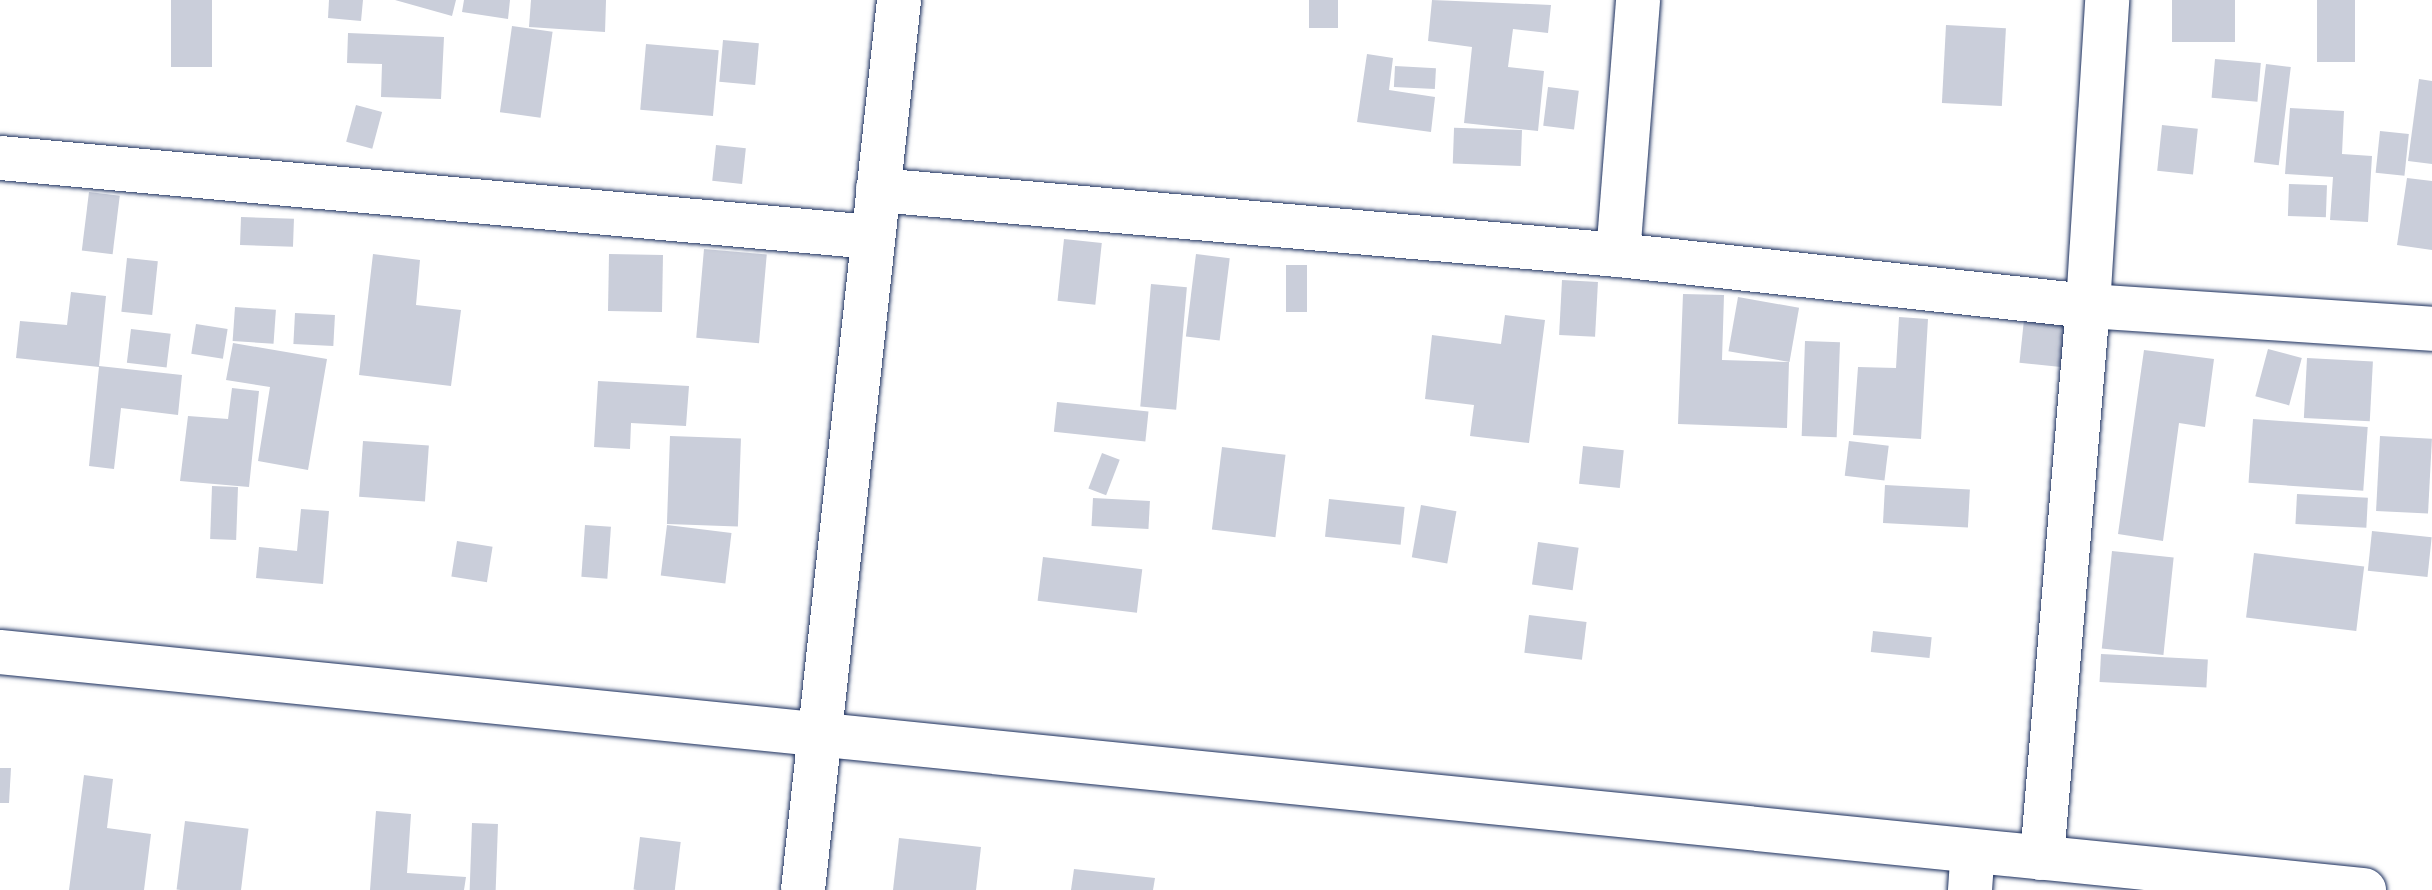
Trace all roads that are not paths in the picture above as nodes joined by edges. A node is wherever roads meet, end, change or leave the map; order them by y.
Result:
1 (899, 0) edge
2 (1638, 0) edge
3 (2107, 0) edge
4 (0, 158) edge
5 (878, 190) junction
6 (872, 237) junction
7 (1618, 255) junction
8 (2088, 306) junction
9 (2432, 329) edge
10 (0, 652) edge
11 (823, 736) junction
12 (2042, 858) junction
13 (1972, 870) edge
14 (803, 890) edge
15 (2364, 890) edge

1 - 5 street
2 - 7 street
3 - 8 street
4 - 6 street
5 - 6 street
5 - 7 street
6 - 11 street
7 - 8 street
8 - 9 street
8 - 12 street
10 - 11 street
11 - 13 street
11 - 14 street
12 - 13 street
12 - 15 street

